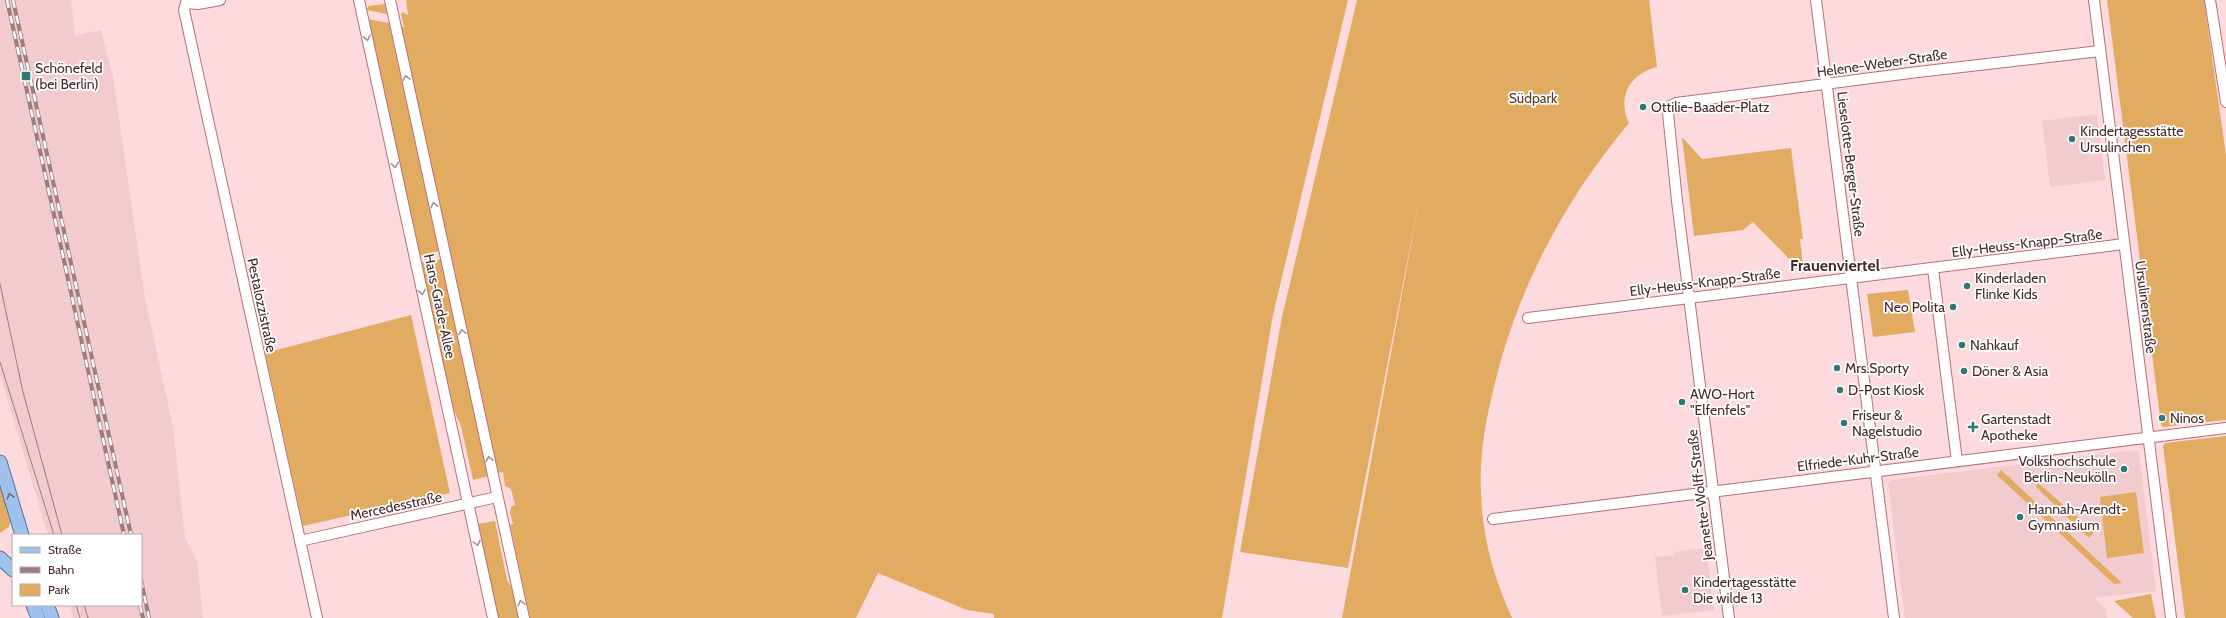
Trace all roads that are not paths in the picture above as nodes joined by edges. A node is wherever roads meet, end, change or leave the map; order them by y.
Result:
1 (220, 0) edge
2 (359, 0) edge
3 (390, 0) edge
4 (1816, 0) edge
5 (2094, 0) edge
6 (2210, 0) edge
7 (184, 2) edge
8 (2100, 50) junction
9 (1827, 84) junction
10 (2226, 102) edge
11 (1670, 106) joint
12 (2124, 244) junction
13 (1933, 269) junction
14 (1851, 279) junction
15 (1689, 298) junction
16 (1528, 318) dead end
17 (2226, 428) edge
18 (2148, 437) junction
19 (1957, 461) junction
20 (0, 462) edge
21 (1875, 472) junction
22 (1713, 491) junction
23 (497, 497) junction
24 (469, 504) junction
25 (1493, 519) dead end
26 (22, 534) edge
27 (300, 541) junction
28 (0, 558) edge
29 (12, 569) edge
30 (33, 606) edge
31 (47, 606) edge
32 (38, 618) edge
33 (52, 618) edge
34 (317, 618) edge
35 (493, 618) edge
36 (524, 618) edge
37 (1729, 618) edge
38 (1894, 618) edge
39 (2171, 618) edge

1 - 7 street
2 -> 24 street, Hans-Grade-Allee
23 -> 3 street, Hans-Grade-Allee
4 - 9 street, Lieselotte-Berger-Straße
5 - 8 street, Ursulinenstraße
6 - 10 street
7 - 27 street, Pestalozzistraße
8 - 9 street, Helene-Weber-Straße
8 - 12 street, Ursulinenstraße
9 - 11 street, Helene-Weber-Straße
9 - 14 street, Lieselotte-Berger-Straße
11 - 15 street, Jeanette-Wolff-Straße
12 - 13 street, Elly-Heuss-Knapp-Straße
12 - 18 street, Ursulinenstraße
13 - 14 street, Elly-Heuss-Knapp-Straße
13 - 19 street
14 - 15 street, Elly-Heuss-Knapp-Straße
14 - 21 street, Lieselotte-Berger-Straße
15 - 16 street, Elly-Heuss-Knapp-Straße
15 - 22 street, Jeanette-Wolff-Straße
17 - 18 street, Elfriede-Kuhr-Straße
18 - 19 street, Elfriede-Kuhr-Straße
18 - 39 street, Ursulinenstraße
19 - 21 street, Elfriede-Kuhr-Straße
26 -> 20 main road
21 - 22 street, Elfriede-Kuhr-Straße
21 - 38 street, Lieselotte-Berger-Straße
22 - 25 street, Elfriede-Kuhr-Straße
22 - 37 street, Jeanette-Wolff-Straße
23 - 24 street, Mercedesstraße
36 -> 23 street, Hans-Grade-Allee
24 - 27 street, Mercedesstraße
24 -> 35 street, Hans-Grade-Allee
27 - 34 street, Pestalozzistraße
28 - 29 main road
30 - 32 main road
31 - 33 main road

